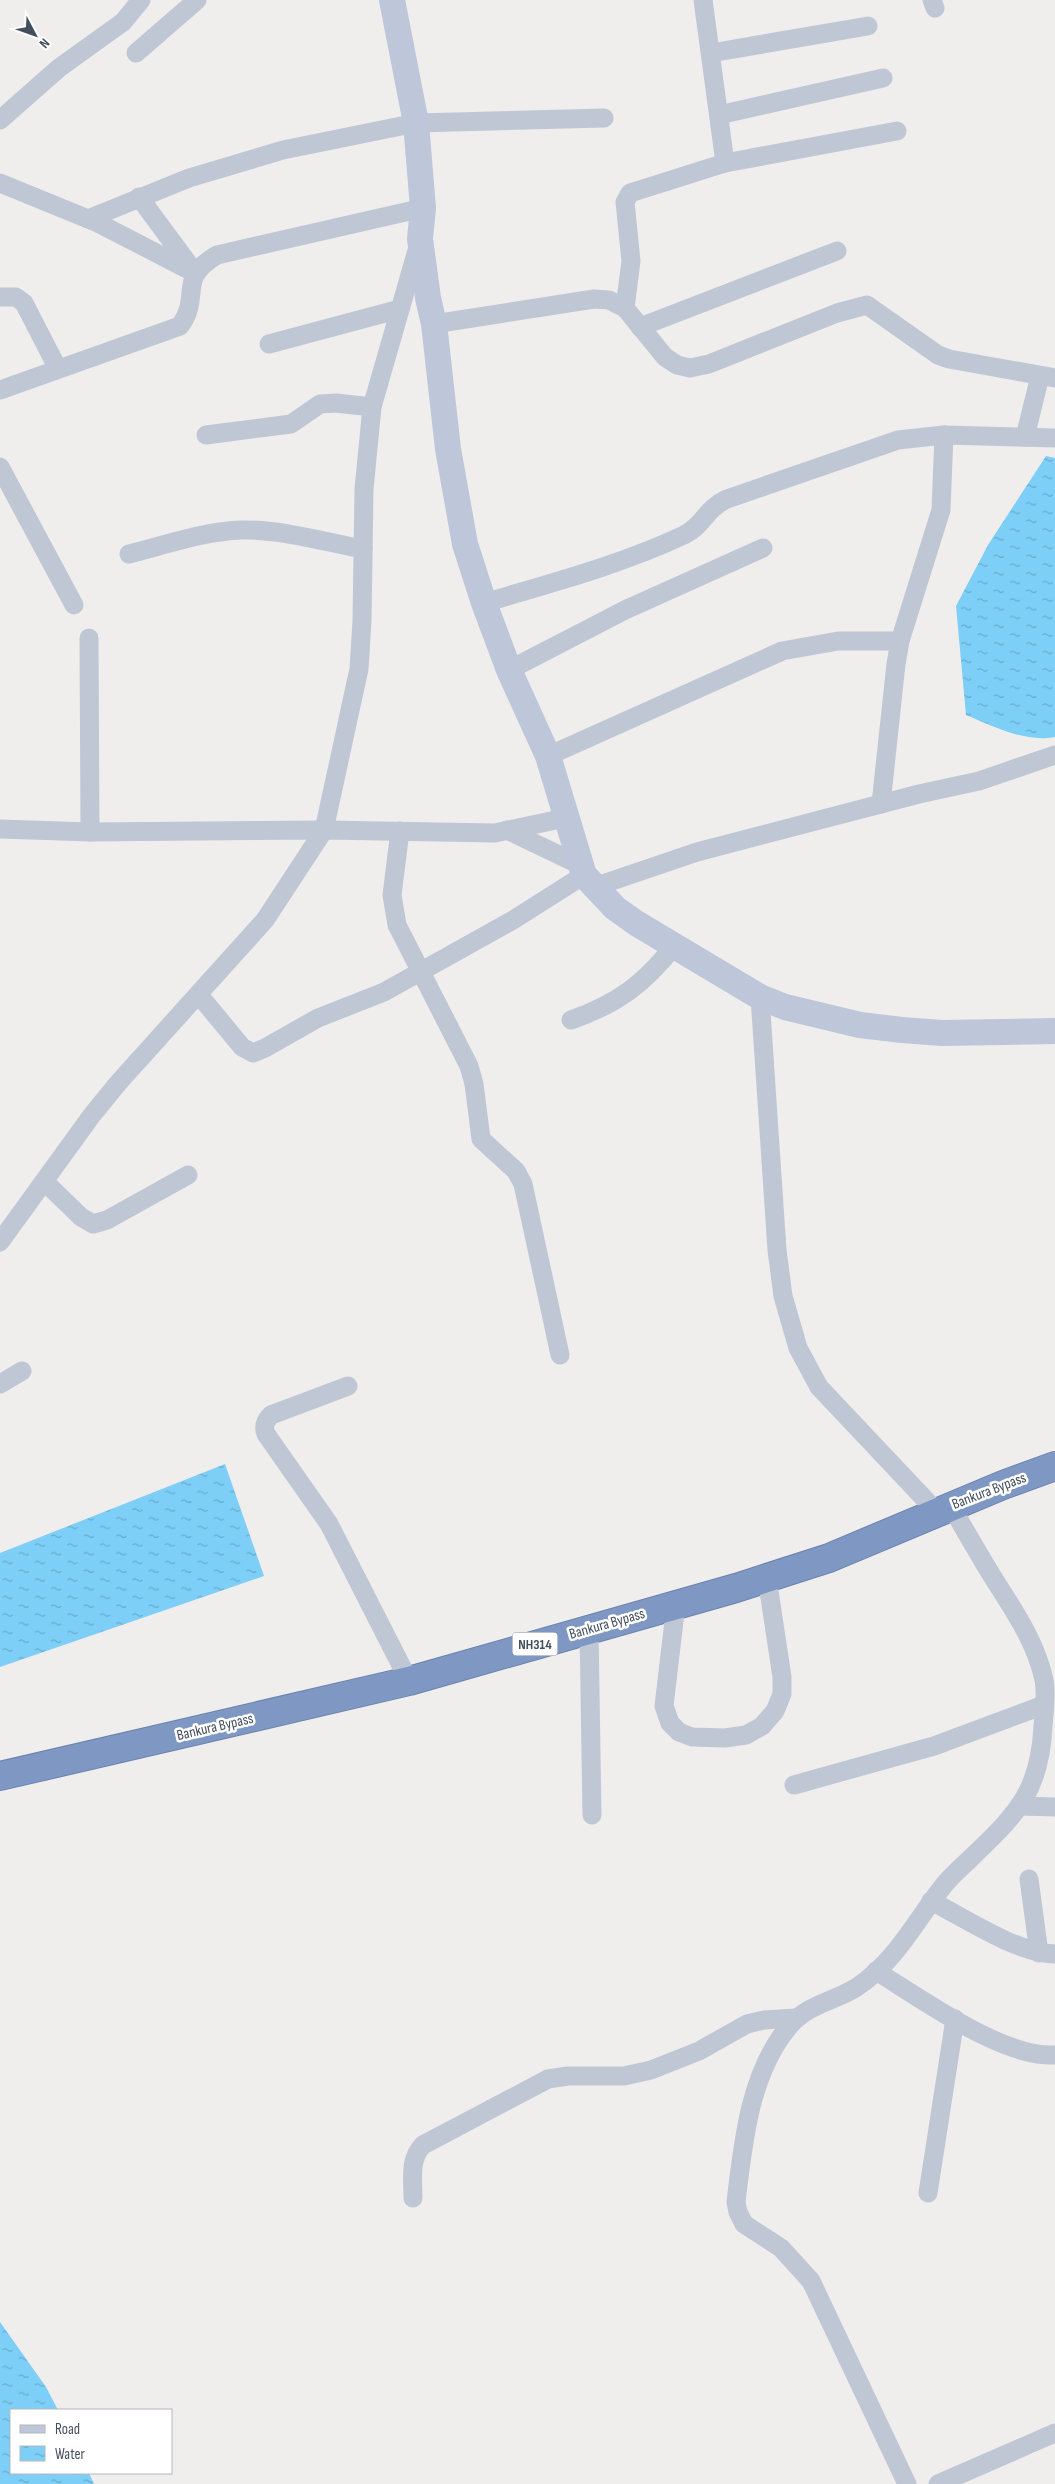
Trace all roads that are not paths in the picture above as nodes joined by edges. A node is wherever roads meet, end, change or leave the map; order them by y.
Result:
1 (141, 0) edge
2 (197, 0) edge
3 (392, 0) edge
4 (703, 0) edge
5 (868, 26) dead end
6 (136, 53) dead end
7 (711, 53) junction
8 (883, 78) dead end
9 (719, 115) junction
10 (604, 118) dead end
11 (0, 120) edge
12 (416, 123) junction
13 (897, 131) dead end
14 (725, 163) junction
15 (0, 184) edge
16 (139, 197) junction
17 (423, 208) junction
18 (88, 219) junction
19 (420, 239) junction
20 (837, 251) dead end
21 (195, 273) junction
22 (0, 297) edge
23 (400, 308) junction
24 (625, 308) junction
25 (434, 324) junction
26 (640, 327) junction
27 (270, 344) dead end
28 (58, 370) junction
29 (1047, 377) edge
30 (0, 390) edge
31 (372, 407) junction
32 (206, 435) dead end
33 (944, 435) junction
34 (1025, 437) junction
35 (1055, 438) edge
36 (0, 467) edge
37 (763, 548) dead end
38 (363, 549) junction
39 (129, 554) dead end
40 (484, 604) junction
41 (74, 605) dead end
42 (89, 638) dead end
43 (900, 640) junction
44 (510, 670) junction
45 (1055, 755) edge
46 (548, 756) junction
47 (882, 804) junction
48 (565, 818) junction
49 (0, 829) edge
50 (324, 830) junction
51 (508, 830) junction
52 (400, 831) junction
53 (90, 832) junction
54 (587, 876) junction
55 (674, 946) junction
56 (422, 971) junction
57 (199, 994) junction
58 (760, 997) junction
59 (571, 1020) dead end
60 (1055, 1031) edge
61 (188, 1174) dead end
62 (45, 1182) junction
63 (0, 1242) edge
64 (560, 1355) dead end
65 (22, 1371) dead end
66 (0, 1384) edge
67 (348, 1386) dead end
68 (1055, 1466) edge
69 (944, 1509) junction
70 (766, 1578) junction
71 (676, 1604) junction
72 (589, 1628) junction
73 (409, 1681) junction
74 (1050, 1681) edge
75 (1044, 1705) junction
76 (0, 1776) edge
77 (794, 1785) dead end
78 (1020, 1806) junction
79 (1055, 1807) edge
80 (592, 1816) dead end
81 (1029, 1879) dead end
82 (931, 1901) junction
83 (1047, 1953) edge
84 (876, 1971) junction
85 (796, 2018) junction
86 (955, 2019) junction
87 (1055, 2055) edge
88 (928, 2193) dead end
89 (413, 2198) dead end
90 (1055, 2433) edge
91 (908, 2484) edge
92 (938, 2484) edge

1 - 11 street
2 - 6 street
3 - 12 street
4 - 7 street
5 - 7 street
7 - 9 street
8 - 9 street
9 - 14 street
10 - 12 street
12 - 16 street
12 - 17 street
13 - 14 street
14 - 24 street
15 - 18 street
16 - 18 street
16 - 21 street
17 - 19 street
17 - 21 street
18 - 21 street
19 - 23 street
19 - 25 street
20 - 26 street
21 - 28 street
22 - 28 street
23 - 27 street
23 - 31 street
24 - 25 street
24 - 26 street
25 - 40 street
26 - 29 street
28 - 30 street
29 - 34 street
31 - 32 street
31 - 38 street
33 - 34 street
33 - 40 street
33 - 43 street
34 - 35 street
36 - 41 street
37 - 44 street
38 - 39 street
38 - 50 street
40 - 44 street
42 - 53 street
43 - 46 street
43 - 47 street
44 - 46 street
45 - 47 street
46 - 48 street
47 - 54 street
48 - 51 street
48 - 54 street
49 - 53 street
50 - 52 street
50 - 53 street
50 - 57 street
51 - 52 street
51 - 54 street
52 - 56 street
54 - 55 street
54 - 56 street
55 - 58 street
55 - 59 street
56 - 57 street
56 - 64 street
57 - 62 street
58 - 60 street
58 - 69 street
61 - 62 street
62 - 63 street
65 - 66 street
67 - 73 street
68 - 69 highway, Bankura Bypass / NH314
69 - 70 highway, Bankura Bypass / NH314
69 - 74 street
70 - 71 highway, Bankura Bypass / NH314
70 - 71 street
71 - 72 highway, Bankura Bypass / NH314
72 - 73 highway, Bankura Bypass / NH314
72 - 80 street
73 - 76 highway, Bankura Bypass / NH314
74 - 75 street
75 - 77 street
75 - 78 street
78 - 79 street
78 - 82 street
81 - 83 street
82 - 83 street
82 - 84 street
84 - 85 street
84 - 86 street
85 - 89 street
85 - 91 street
86 - 87 street
86 - 88 street
90 - 92 street

